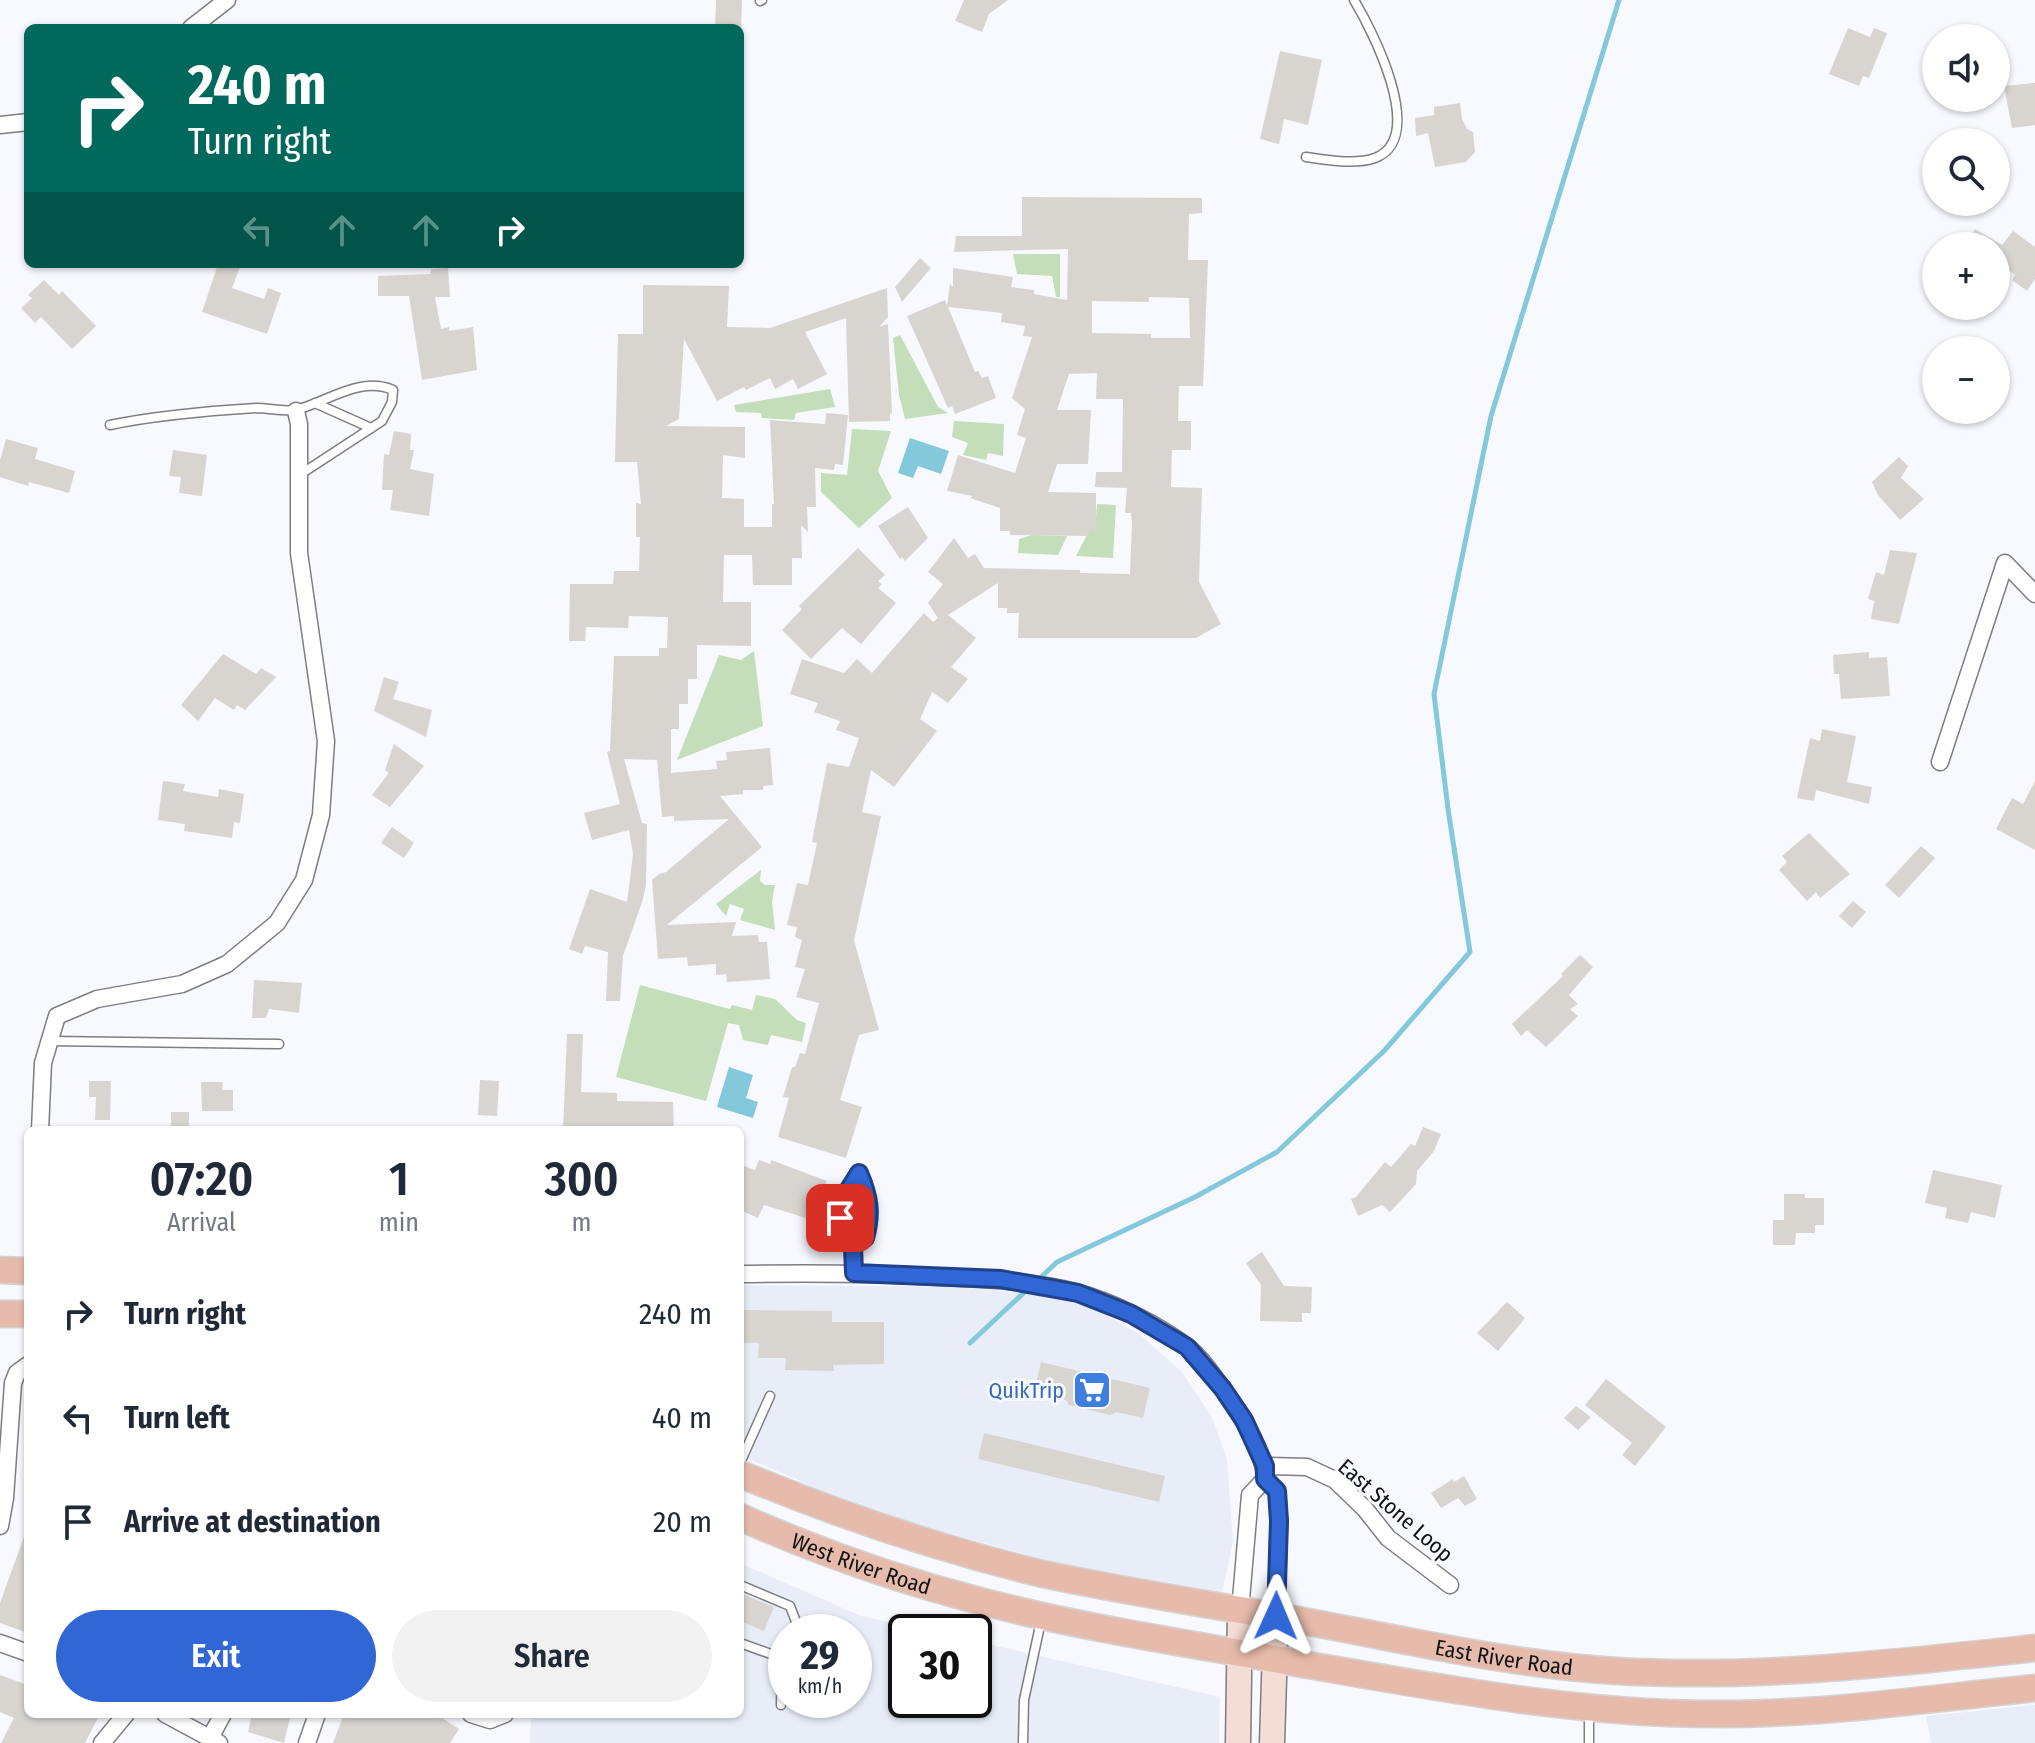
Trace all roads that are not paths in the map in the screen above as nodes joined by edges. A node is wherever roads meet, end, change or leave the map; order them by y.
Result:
1 (227, 0) edge
2 (1354, 0) edge
3 (196, 24) edge
4 (24, 122) edge
5 (0, 125) edge
6 (1306, 157) dead end
7 (315, 403) junction
8 (296, 411) junction
9 (110, 425) dead end
10 (371, 428) junction
11 (298, 475) junction
12 (2035, 594) edge
13 (1940, 762) dead end
14 (49, 1041) junction
15 (279, 1044) dead end
16 (40, 1126) edge
17 (853, 1245) junction
18 (0, 1270) edge
19 (24, 1271) edge
20 (854, 1273) junction
21 (744, 1274) edge
22 (0, 1314) edge
23 (24, 1314) edge
24 (24, 1368) edge
25 (770, 1396) dead end
26 (744, 1454) edge
27 (1265, 1472) junction
28 (744, 1476) edge
29 (744, 1519) edge
30 (0, 1526) edge
31 (981, 1559) joint
32 (1450, 1585) dead end
33 (744, 1587) edge
34 (987, 1603) joint
35 (1240, 1611) junction
36 (793, 1614) edge
37 (1043, 1616) junction
38 (1276, 1616) junction
39 (0, 1643) edge
40 (744, 1644) edge
41 (2035, 1648) edge
42 (24, 1652) edge
43 (768, 1653) edge
44 (1241, 1653) junction
45 (1274, 1659) junction
46 (2035, 1688) edge
47 (1589, 1708) junction
48 (123, 1718) edge
49 (222, 1718) edge
50 (316, 1718) edge
51 (193, 1720) edge
52 (214, 1740) edge
53 (102, 1743) edge
54 (307, 1743) edge
55 (1023, 1743) edge
56 (1238, 1743) edge
57 (1272, 1743) edge
58 (1589, 1743) edge

1 - 3 street
2 - 6 lane
4 - 5 street
7 - 8 lane
7 - 10 lane
7 - 10 lane
8 - 9 lane
8 - 11 street
10 - 11 lane
11 - 14 street
12 - 13 street
14 - 15 lane
14 - 16 street
17 - 17 lane
17 - 20 lane
18 - 19 main road
20 - 21 street
20 - 27 street
22 - 23 main road
24 - 30 street
25 - 26 lane
27 - 32 street, East Stone Loop
27 - 35 street
27 - 38 street
28 - 31 main road, West River Road
29 - 34 main road, West River Road
31 - 35 main road, East River Road
33 - 36 lane
34 - 37 main road, East River Road
35 - 38 main road, East River Road
35 - 44 main road
37 - 44 main road, East River Road
37 - 55 lane
38 - 41 main road, East River Road
38 - 45 main road
39 - 42 street
40 - 43 lane
44 - 45 main road, East River Road
44 - 56 main road
45 - 47 main road, East River Road
45 - 57 main road
46 - 47 main road, East River Road
47 - 58 lane
48 - 53 street
49 - 52 street
50 - 54 street
51 - 52 street

